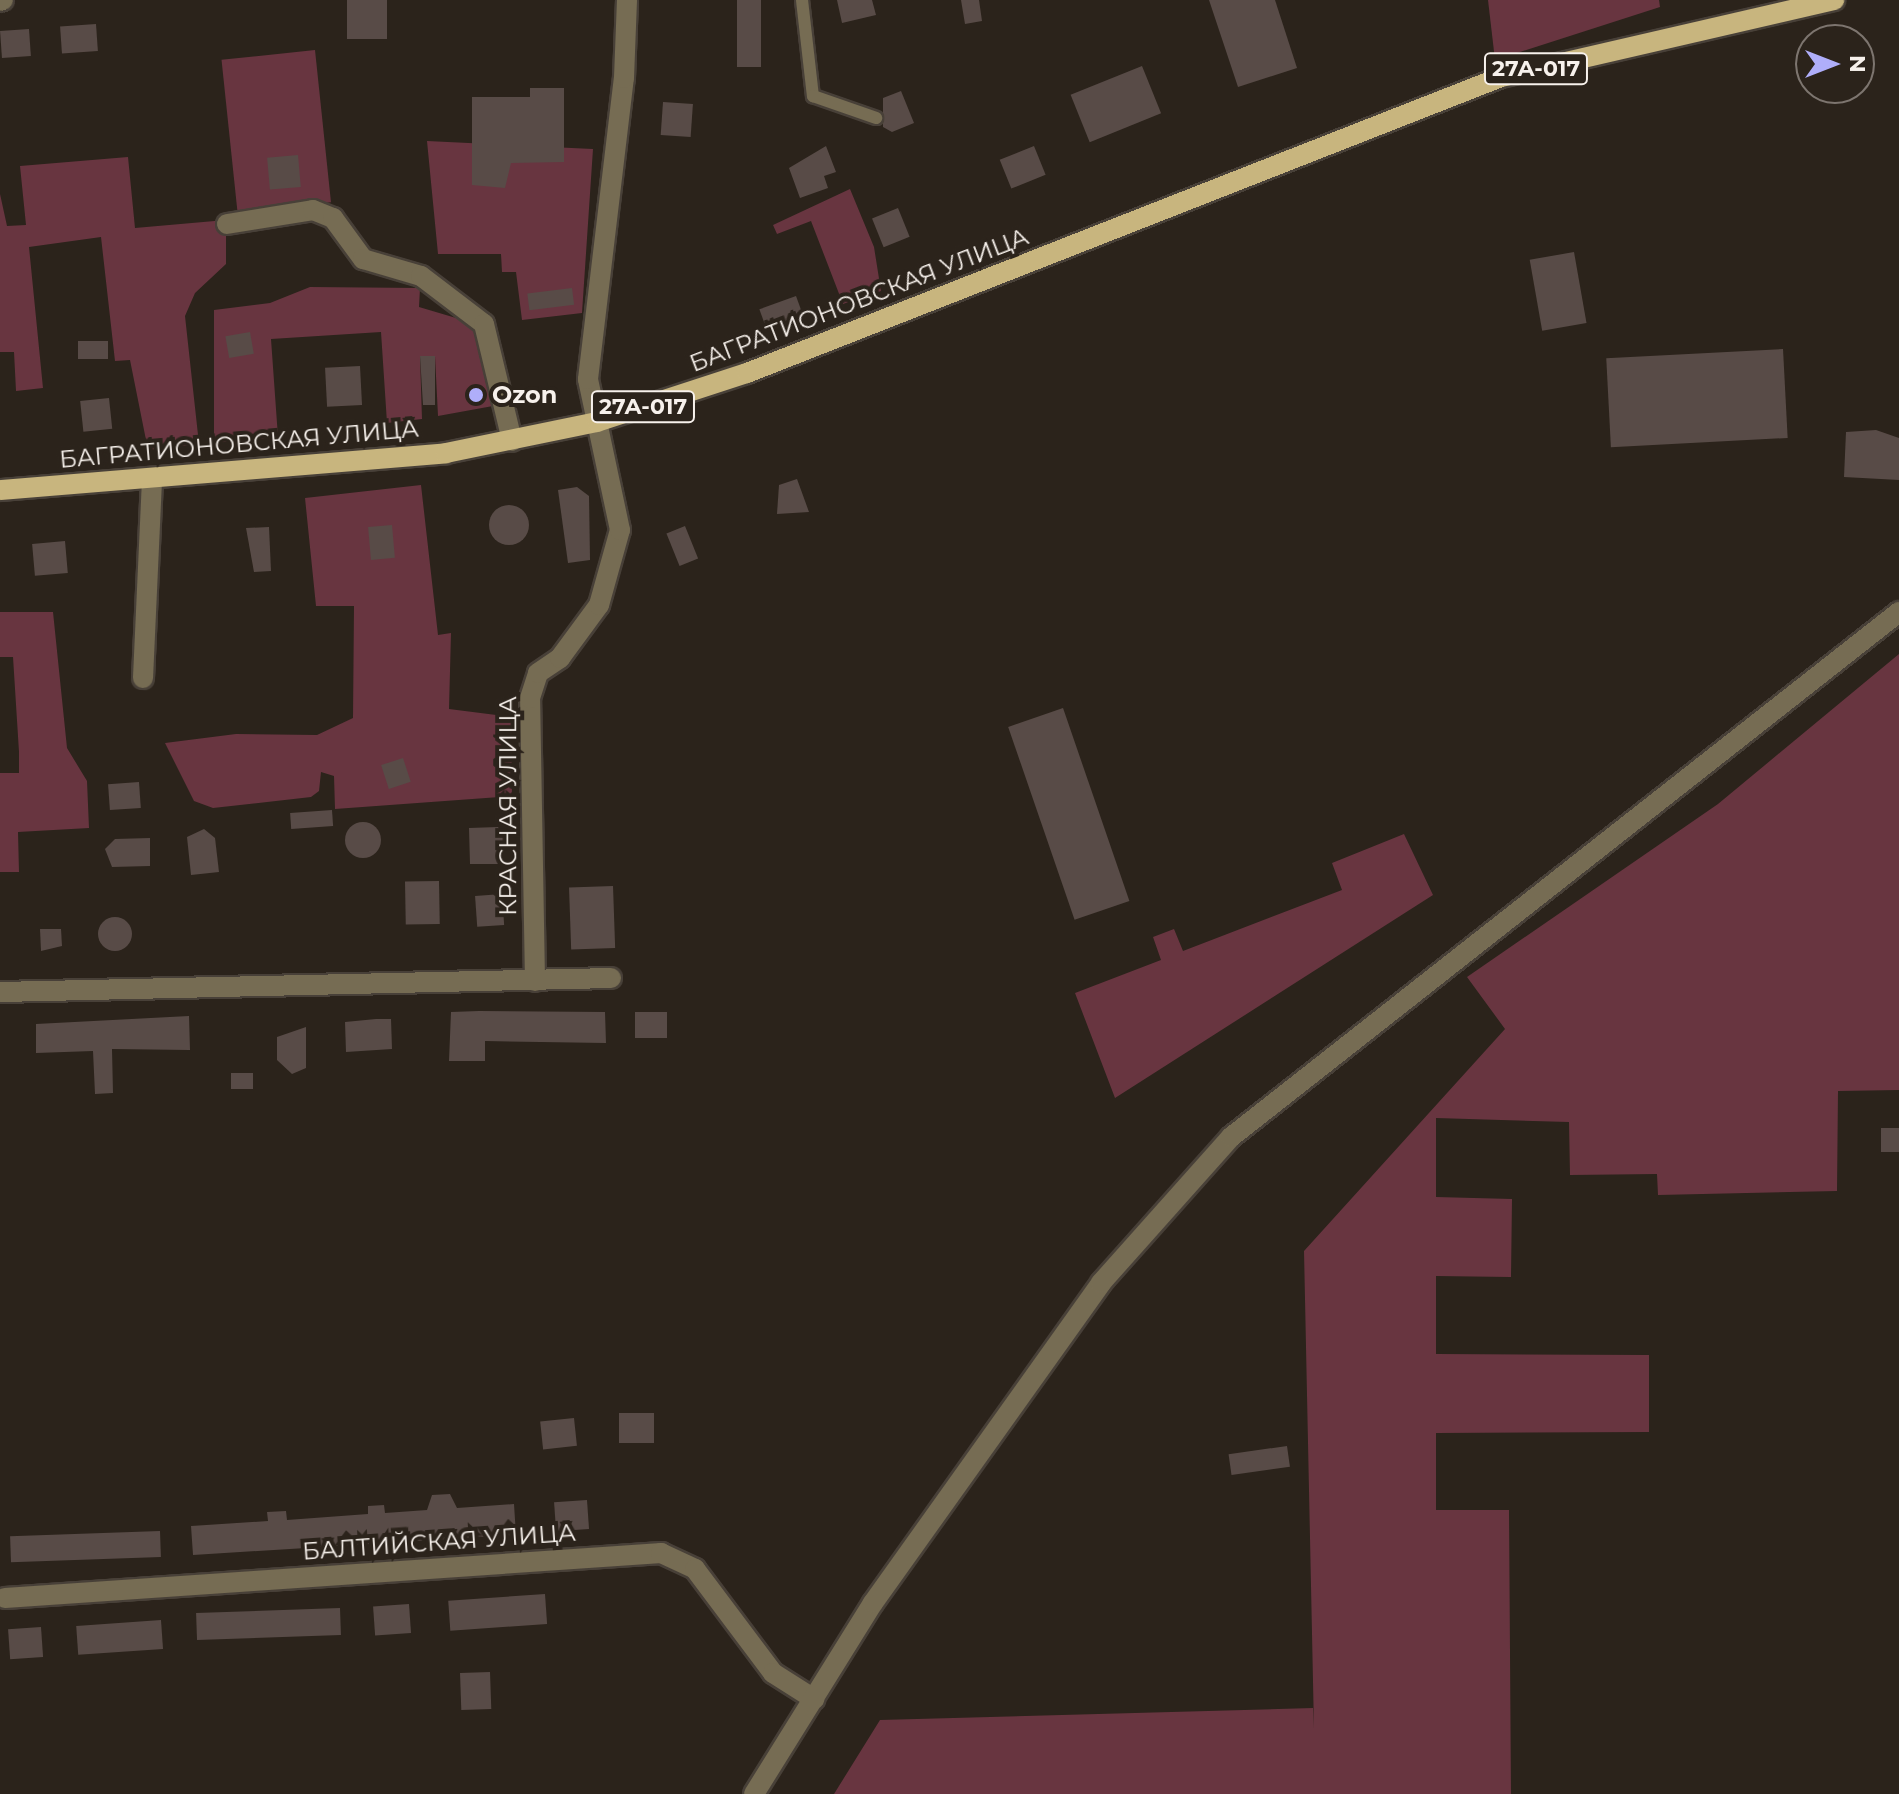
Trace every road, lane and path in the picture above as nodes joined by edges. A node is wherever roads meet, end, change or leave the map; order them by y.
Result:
1 (627, 0) edge
2 (802, 0) edge
3 (1834, 0) edge
4 (876, 118) dead end
5 (227, 224) dead end
6 (597, 422) junction
7 (512, 441) junction
8 (152, 478) junction
9 (0, 490) edge
10 (1899, 612) edge
11 (143, 678) dead end
12 (611, 978) dead end
13 (535, 981) junction
14 (0, 992) edge
15 (5, 1598) dead end
16 (814, 1699) junction
17 (754, 1794) edge

1 - 6 street, КРАСНАЯ УЛИЦА
2 - 4 lane
3 - 6 main road, БАГРАТИОНОВСКАЯ УЛИЦА / 27А-017
5 - 7 street
6 - 7 main road, БАГРАТИОНОВСКАЯ УЛИЦА / 27А-017
6 - 13 street, КРАСНАЯ УЛИЦА
7 - 8 main road, БАГРАТИОНОВСКАЯ УЛИЦА / 27А-017
8 - 9 main road, БАГРАТИОНОВСКАЯ УЛИЦА / 27А-017
8 - 11 street
10 - 16 street
12 - 13 street
13 - 14 street
15 - 16 street, БАЛТИЙСКАЯ УЛИЦА
16 - 17 street

